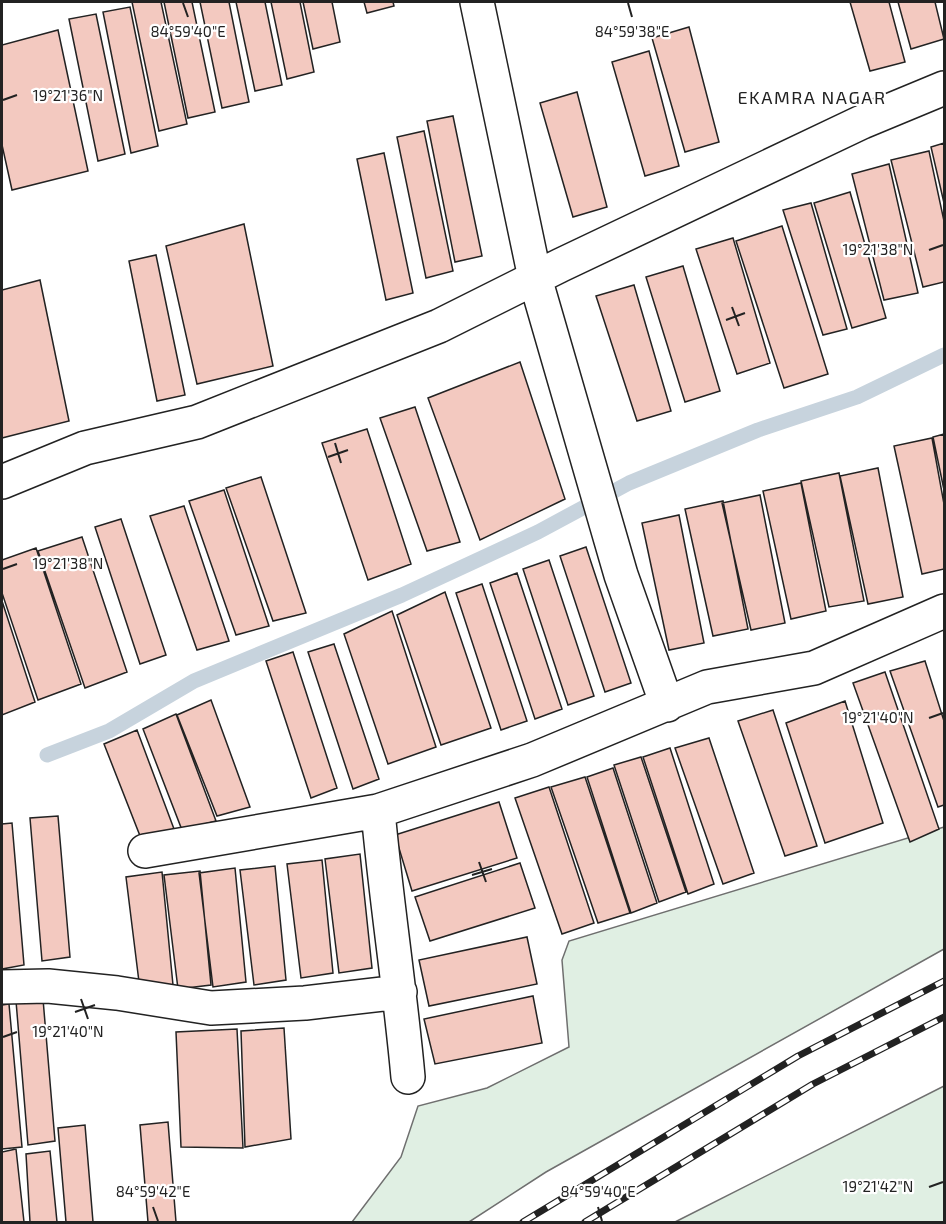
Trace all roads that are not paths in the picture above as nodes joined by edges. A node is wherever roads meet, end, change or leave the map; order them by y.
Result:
1 (477, 2) edge
2 (945, 88) edge
3 (535, 278) junction
4 (2, 482) edge
5 (945, 611) edge
6 (667, 705) junction
7 (378, 811) junction
8 (145, 851) dead end
9 (2, 987) edge
10 (400, 992) junction
11 (408, 1077) dead end

1 - 3 street
2 - 3 street
3 - 4 street
3 - 6 street
5 - 6 street
6 - 7 street
7 - 8 street
7 - 10 street
9 - 10 street
10 - 11 street

